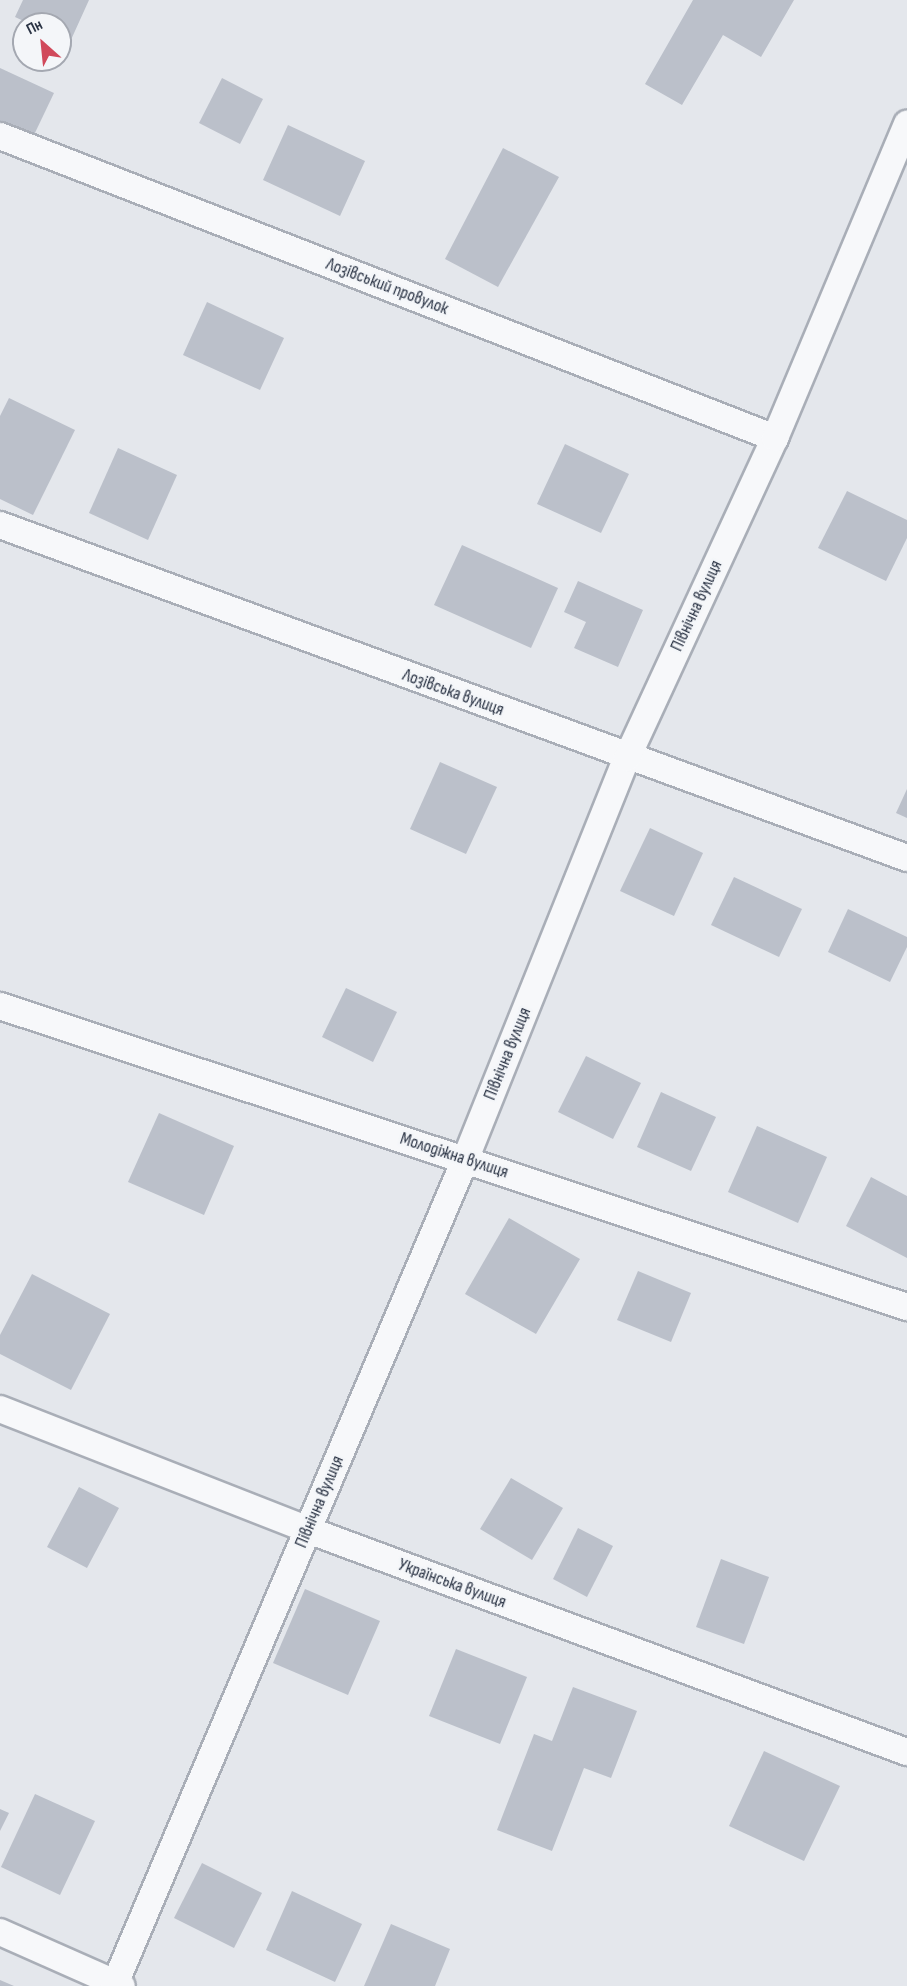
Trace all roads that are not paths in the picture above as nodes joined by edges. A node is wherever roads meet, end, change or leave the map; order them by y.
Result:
1 (907, 124) edge
2 (0, 136) edge
3 (775, 438) junction
4 (0, 525) edge
5 (627, 758) junction
6 (907, 858) edge
7 (0, 1006) edge
8 (465, 1160) junction
9 (907, 1307) edge
10 (0, 1409) edge
11 (308, 1530) junction
12 (907, 1752) edge
13 (0, 1932) edge
14 (117, 1985) edge

1 - 3 street, Північна вулиця
2 - 3 street, Лозівський провулок
3 - 5 street, Північна вулиця
4 - 5 street, Лозівська вулиця
5 - 6 street, Лозівська вулиця
5 - 8 street, Північна вулиця
7 - 8 street, Молодіжна вулиця
8 - 9 street, Молодіжна вулиця
8 - 11 street, Північна вулиця
10 - 11 street, Українська вулиця
11 - 12 street, Українська вулиця
11 - 14 street, Північна вулиця
13 - 14 street

